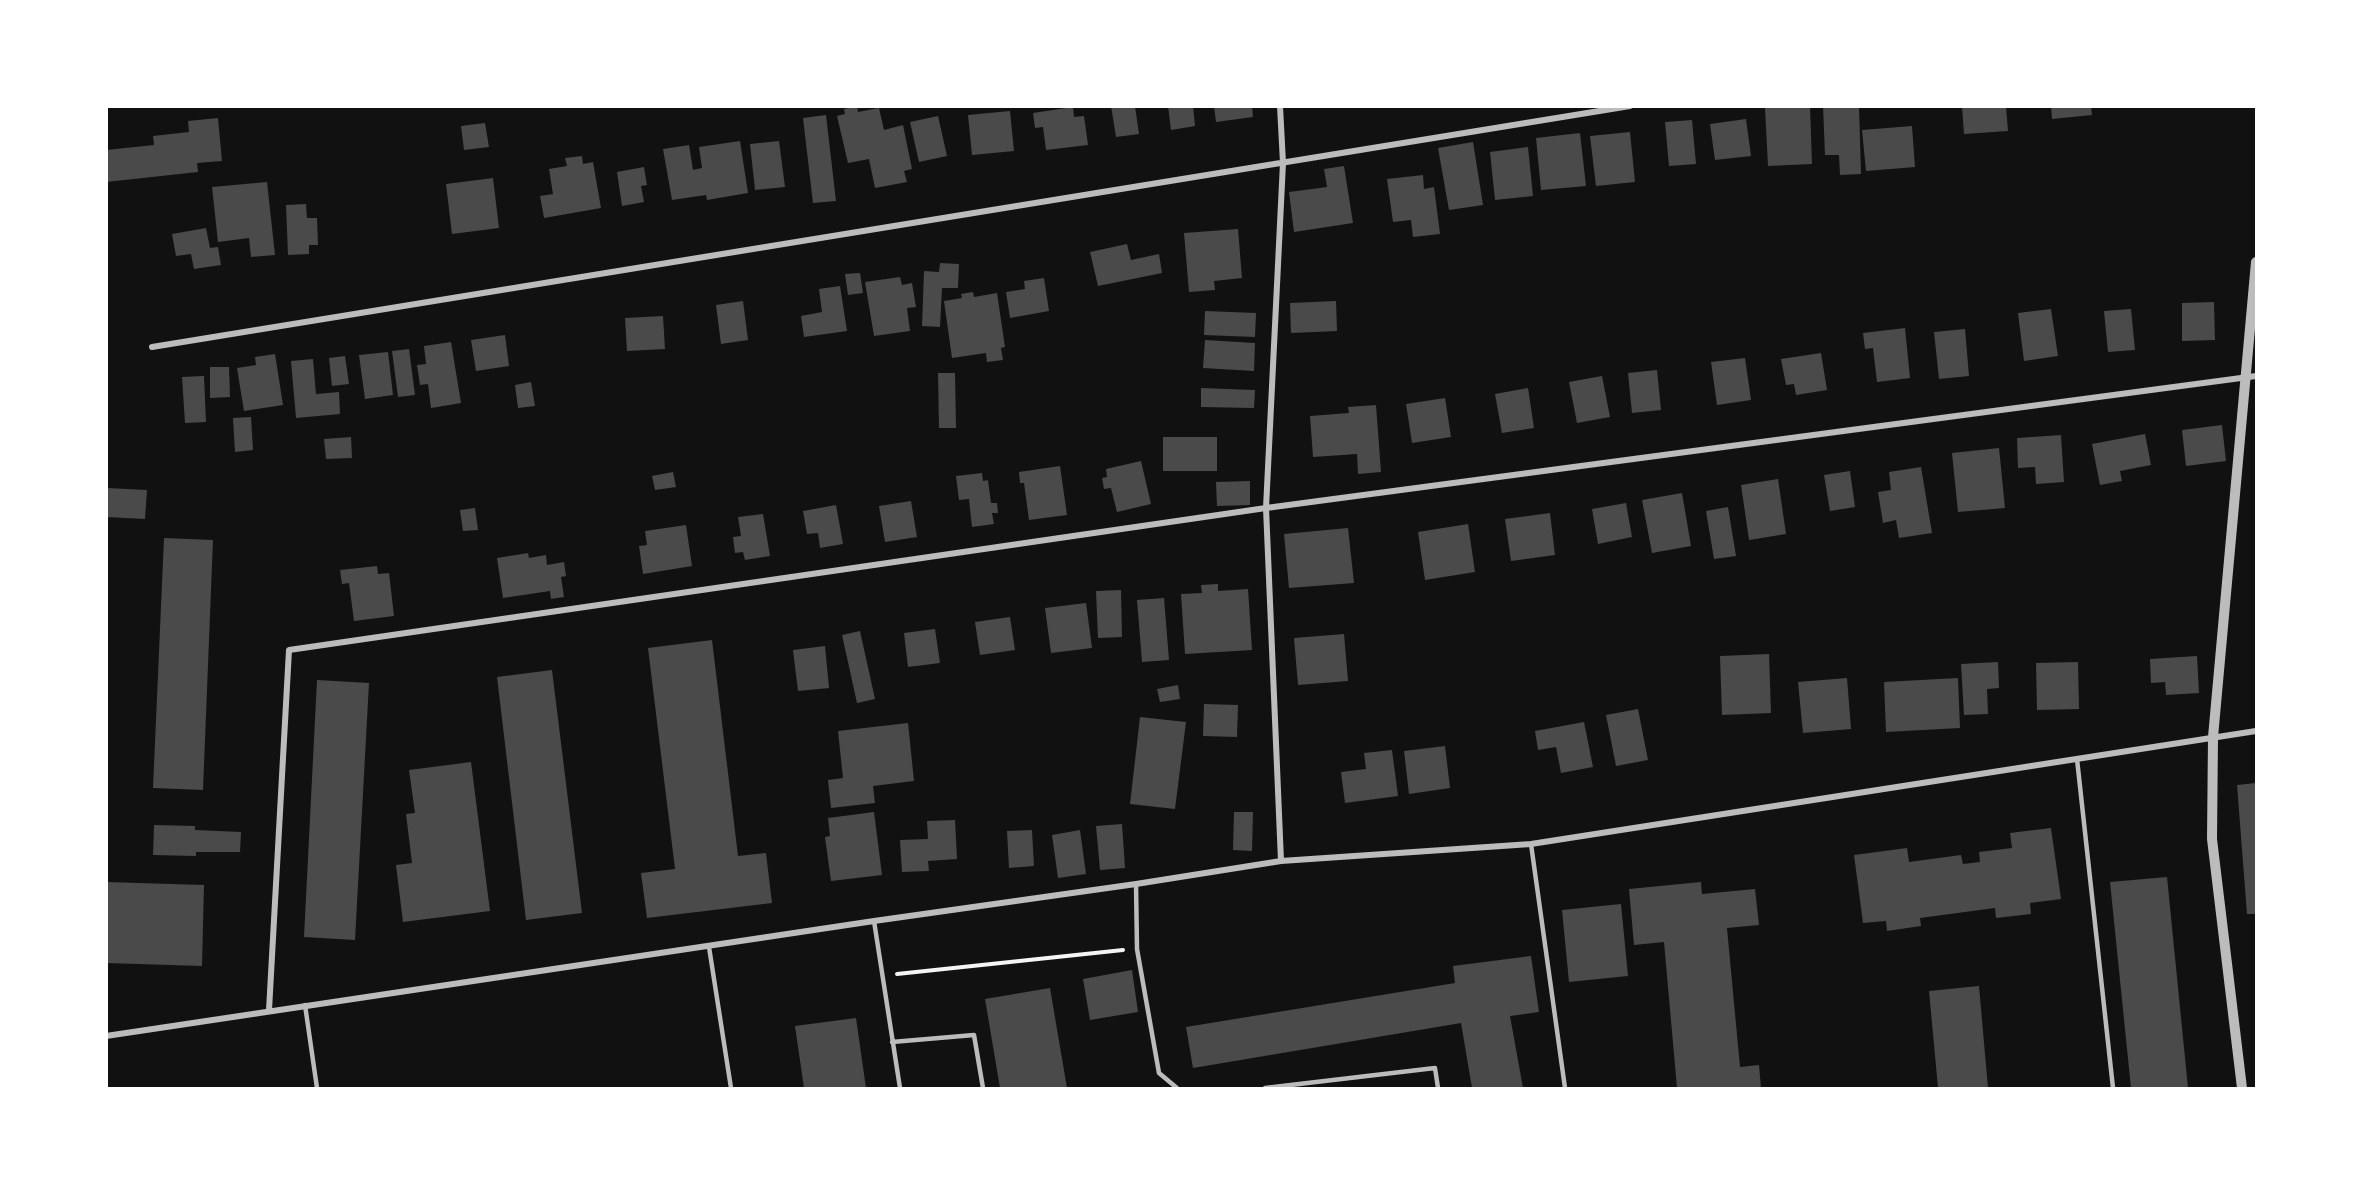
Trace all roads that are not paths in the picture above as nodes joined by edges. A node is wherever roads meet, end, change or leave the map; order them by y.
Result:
1 (1280, 106) edge
2 (1630, 106) edge
3 (1282, 163) junction
4 (2256, 261) edge
5 (152, 347) dead end
6 (2252, 377) edge
7 (1266, 508) junction
8 (2256, 731) edge
9 (2213, 737) junction
10 (2077, 759) junction
11 (1532, 844) junction
12 (1281, 861) junction
13 (1136, 884) junction
14 (874, 921) junction
15 (709, 947) junction
16 (305, 1005) junction
17 (269, 1010) junction
18 (106, 1036) edge
19 (892, 1042) junction
20 (317, 1089) edge
21 (731, 1089) edge
22 (900, 1089) edge
23 (983, 1089) edge
24 (1177, 1089) edge
25 (1265, 1089) edge
26 (1438, 1089) edge
27 (1565, 1089) edge
28 (2113, 1089) edge
29 (2242, 1089) edge

1 - 3 street
2 - 3 street
3 - 5 street
3 - 7 street
4 - 6 street
6 - 7 street
6 - 9 street
7 - 12 street
7 - 17 street
8 - 9 street
9 - 10 street
9 - 29 street
10 - 11 street
10 - 28 lane
11 - 12 street
11 - 27 lane
12 - 13 street
13 - 14 street
13 - 24 lane
14 - 15 street
14 - 19 lane
15 - 16 street
15 - 21 lane
16 - 17 street
16 - 20 lane
17 - 18 street
19 - 22 lane
19 - 23 lane
25 - 26 lane

